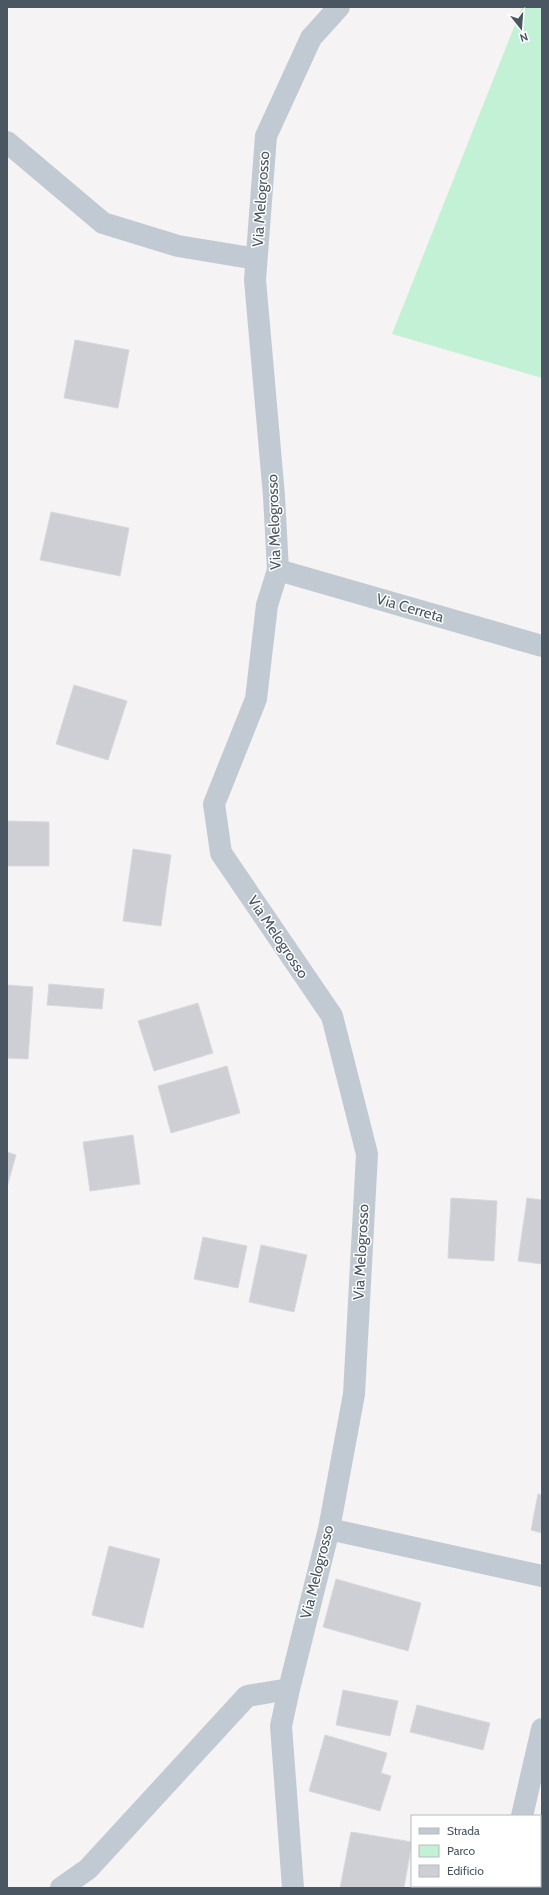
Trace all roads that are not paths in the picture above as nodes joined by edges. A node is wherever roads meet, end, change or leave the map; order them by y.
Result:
1 (339, 7) edge
2 (7, 142) edge
3 (256, 259) junction
4 (278, 570) junction
5 (542, 646) edge
6 (329, 1528) junction
7 (542, 1576) edge
8 (288, 1688) junction
9 (542, 1729) edge
10 (522, 1815) edge
11 (61, 1888) edge
12 (293, 1888) edge

1 - 3 street, Via Melogrosso
2 - 3 street
3 - 4 street, Via Melogrosso
4 - 5 street, Via Cerreta
4 - 6 street, Via Melogrosso
6 - 7 street
6 - 8 street, Via Melogrosso
8 - 11 street
8 - 12 street, Via Melogrosso
9 - 10 street

